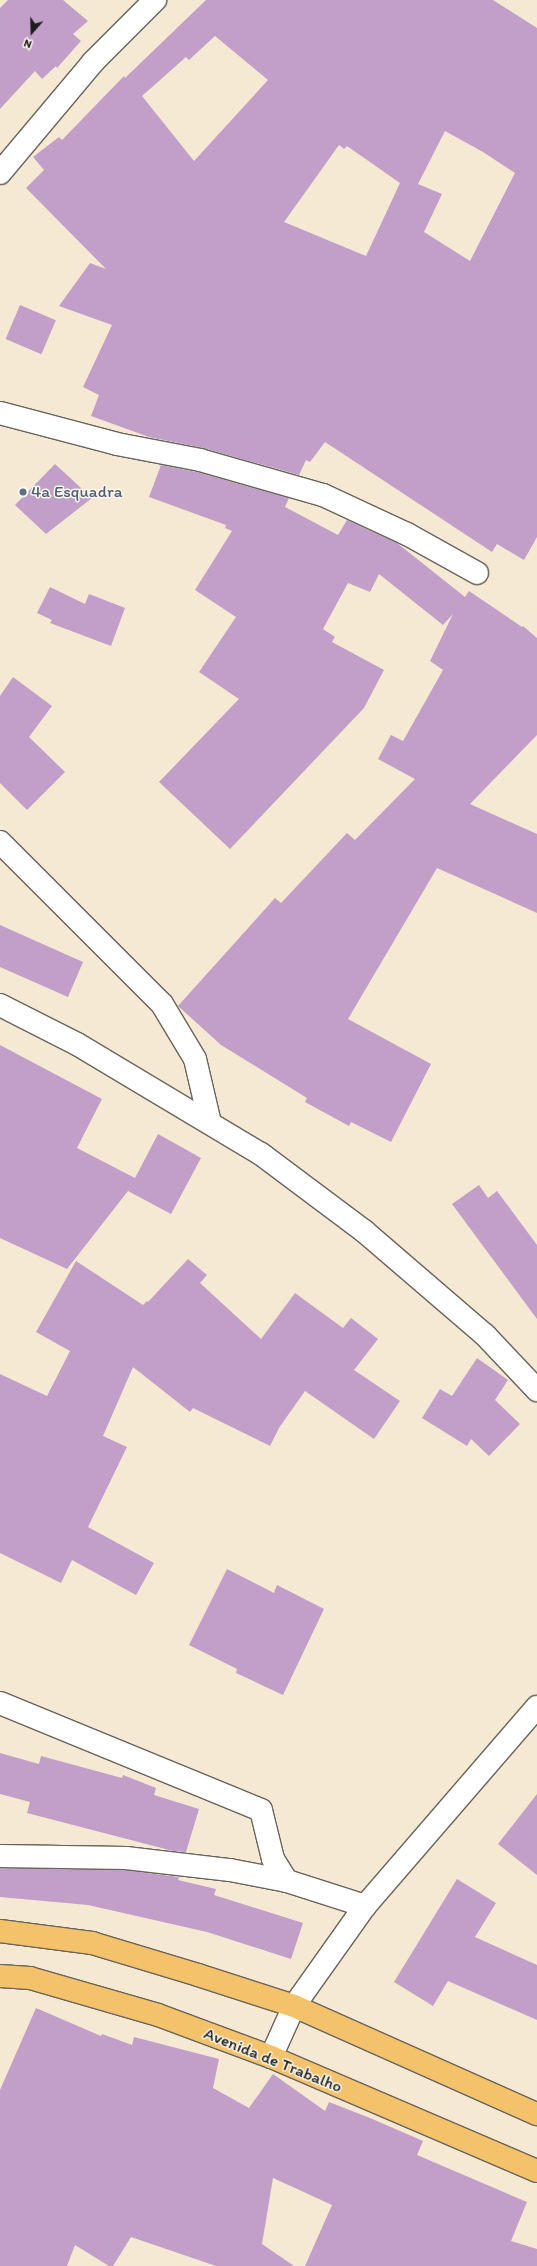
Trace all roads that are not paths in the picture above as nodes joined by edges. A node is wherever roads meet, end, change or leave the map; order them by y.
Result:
1 (155, 0) edge
2 (0, 173) edge
3 (0, 413) edge
4 (477, 574) dead end
5 (0, 842) edge
6 (0, 1005) edge
7 (210, 1123) junction
8 (537, 1390) edge
9 (0, 1703) edge
10 (537, 1707) edge
11 (0, 1856) edge
12 (287, 1881) junction
13 (365, 1906) junction
14 (0, 1931) edge
15 (0, 1976) edge
16 (294, 2006) junction
17 (271, 2057) junction
18 (537, 2114) edge
19 (537, 2172) edge

1 - 2 street
3 - 4 street
5 - 7 street
6 - 7 street
7 - 8 street
9 - 12 street
10 - 13 street
11 - 12 street
12 - 13 street
13 - 16 street
14 - 16 highway
15 - 17 highway, Avenida de Trabalho
16 - 17 street
16 - 18 highway
17 - 19 highway, Avenida de Trabalho

